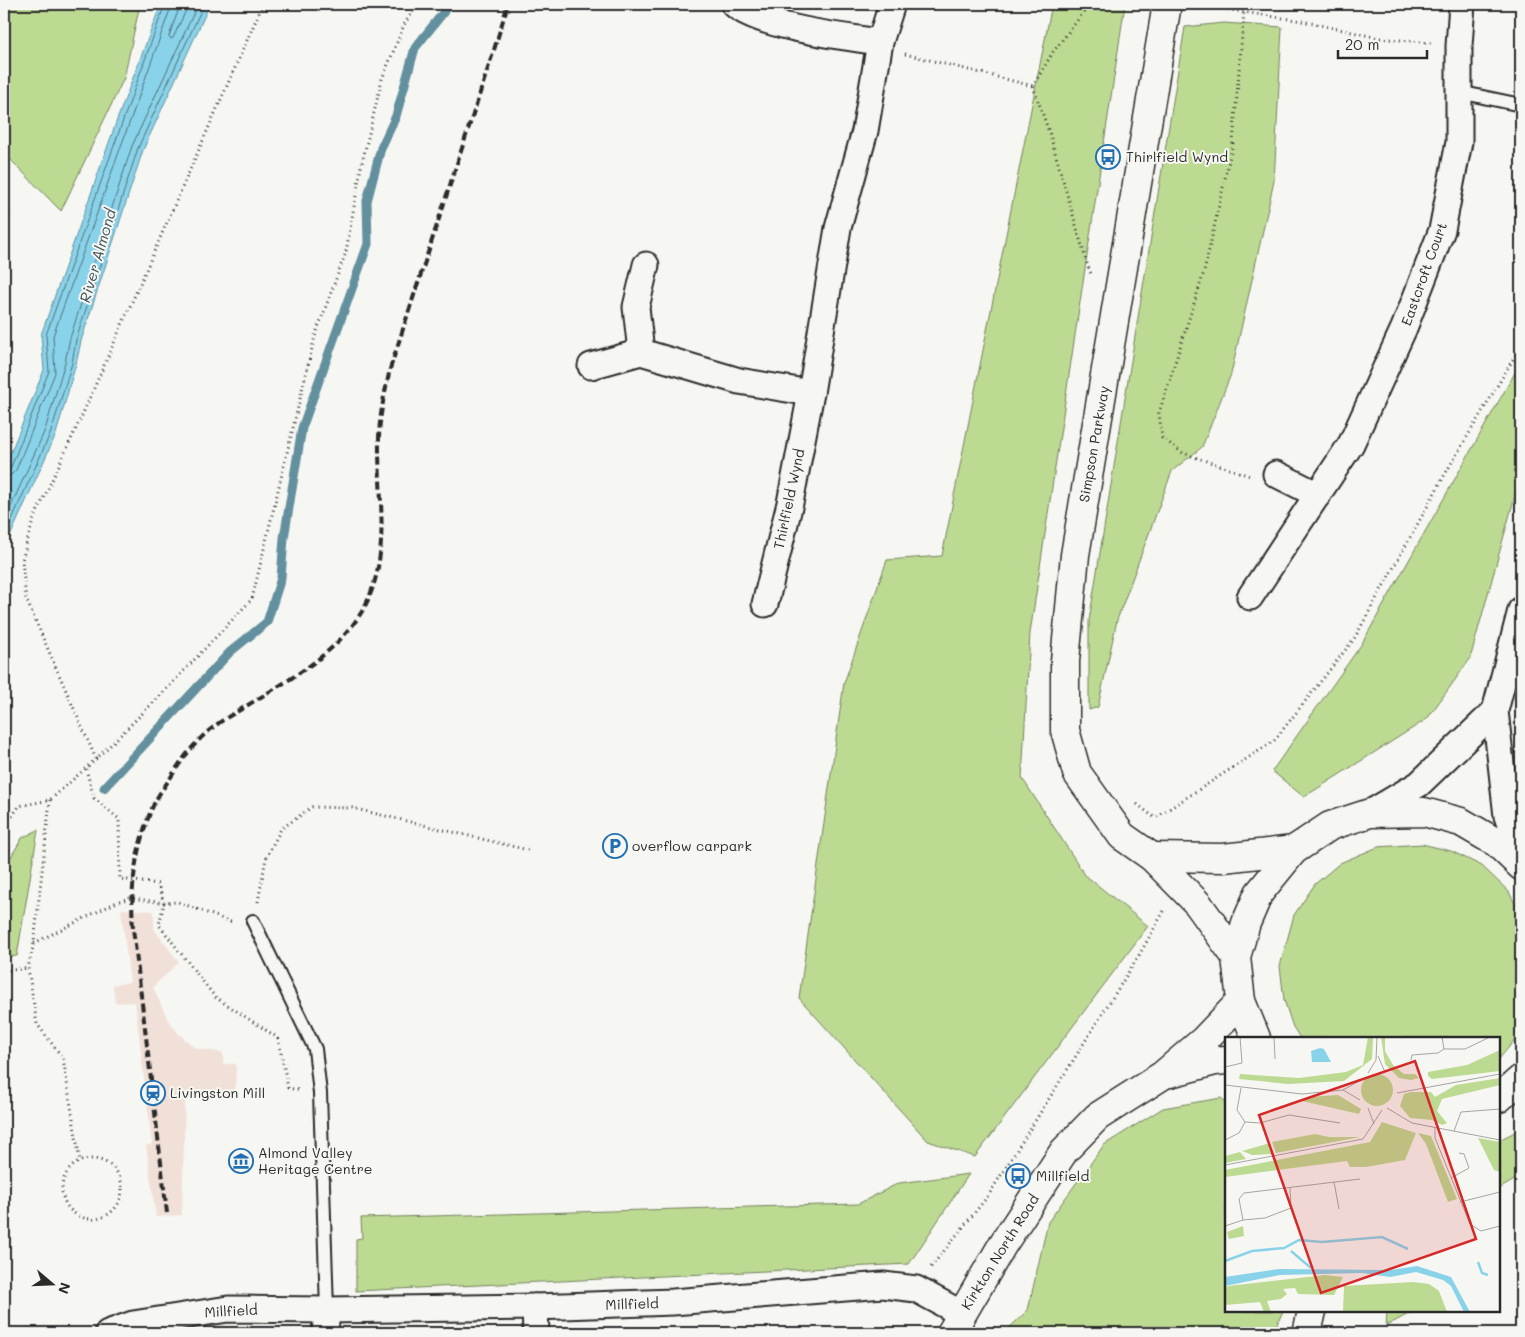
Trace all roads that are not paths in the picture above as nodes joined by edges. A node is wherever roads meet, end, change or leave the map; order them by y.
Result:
1 (734, 4) edge
2 (892, 4) edge
3 (1167, 4) edge
4 (1462, 4) edge
5 (880, 42) junction
6 (1459, 92) junction
7 (1521, 105) edge
8 (646, 265) dead end
9 (641, 352) junction
10 (591, 366) dead end
11 (811, 393) junction
12 (1276, 474) road end
13 (1318, 495) junction
14 (1250, 596) dead end
15 (765, 604) dead end
16 (1521, 610) edge
17 (1495, 711) junction
18 (1370, 814) junction
19 (1294, 850) junction
20 (1521, 857) edge
21 (1152, 858) junction
22 (1521, 866) edge
23 (253, 921) road end
24 (1236, 956) junction
25 (1241, 1001) junction
26 (1256, 1037) edge
27 (1225, 1060) edge
28 (1164, 1075) junction
29 (1521, 1079) edge
30 (1500, 1097) edge
31 (535, 1307) junction
32 (1312, 1312) edge
33 (326, 1322) edge
34 (956, 1323) edge
35 (108, 1333) edge
36 (536, 1333) edge
37 (1307, 1333) edge

1 - 5 street
2 - 5 street, Thirlfield Wynd
3 - 21 main road, Simpson Parkway
4 - 6 street, Eastcroft Court
5 - 11 street, Thirlfield Wynd
6 - 7 lane
6 - 13 street, Eastcroft Court
8 - 9 street
9 - 10 street
9 - 11 street
11 - 15 street, Thirlfield Wynd
12 - 13 street
13 - 14 street, Eastcroft Court
16 - 17 street
17 - 18 street
17 - 20 street
18 - 19 main road
18 - 22 main road
19 - 21 main road
19 - 24 main road
21 - 24 main road, Simpson Parkway
23 - 33 lane
24 - 25 main road
25 - 26 main road
25 - 28 main road, Kirkton North Road
27 - 28 main road, Kirkton North Road
28 - 34 main road, Kirkton North Road
29 - 30 main road
31 - 33 street, Millfield
31 - 34 street, Millfield
31 - 36 street
32 - 37 main road
33 - 35 street, Millfield

